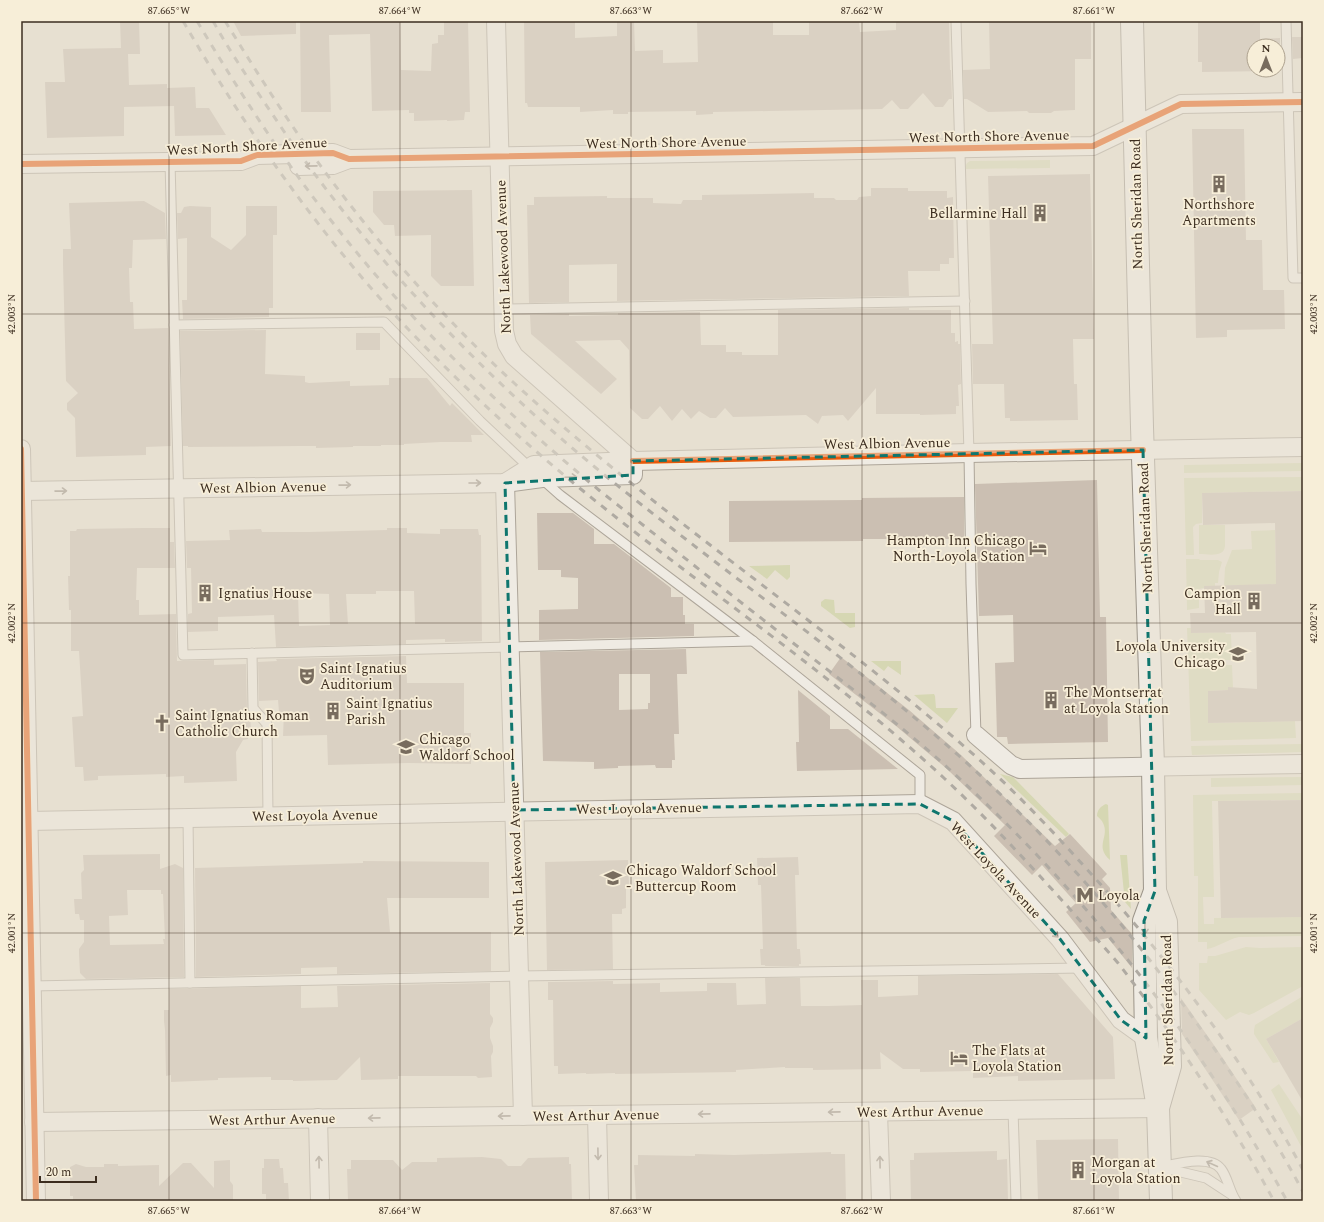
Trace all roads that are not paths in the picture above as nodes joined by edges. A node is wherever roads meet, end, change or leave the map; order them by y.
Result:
1 (496, 21) edge
2 (956, 21) edge
3 (1132, 21) edge
4 (1286, 21) edge
5 (1296, 102) edge
6 (1134, 126) junction
7 (960, 149) junction
8 (500, 156) junction
9 (170, 162) junction
10 (21, 164) edge
11 (1303, 278) edge
12 (965, 301) junction
13 (503, 309) junction
14 (174, 325) junction
15 (1303, 447) edge
16 (21, 449) edge
17 (1143, 450) junction
18 (969, 453) junction
19 (633, 461) junction
20 (536, 473) junction
21 (505, 483) junction
22 (178, 488) junction
23 (22, 492) edge
24 (753, 642) junction
25 (510, 648) junction
26 (252, 653) junction
27 (23, 687) edge
28 (976, 735) joint
29 (1303, 764) edge
30 (1153, 766) junction
31 (920, 804) junction
32 (514, 810) junction
33 (268, 816) junction
34 (188, 817) junction
35 (28, 821) junction
36 (1155, 891) junction
37 (1082, 968) junction
38 (519, 976) junction
39 (190, 983) junction
40 (32, 986) junction
41 (1146, 1038) junction
42 (1158, 1108) junction
43 (1013, 1110) junction
44 (878, 1112) junction
45 (597, 1115) junction
46 (523, 1116) junction
47 (318, 1118) junction
48 (34, 1122) junction
49 (1160, 1167) junction
50 (1234, 1198) edge
51 (36, 1201) edge
52 (320, 1201) edge
53 (599, 1201) edge
54 (880, 1201) edge
55 (1016, 1201) edge
56 (1161, 1201) edge

1 - 8 street, North Lakewood Avenue
2 - 7 lane
3 - 6 main road, North Sheridan Road
4 - 5 lane
5 - 6 street, West North Shore Avenue
5 - 11 lane
6 - 7 street, West North Shore Avenue
6 - 17 main road, North Sheridan Road
7 - 8 street, West North Shore Avenue
7 - 12 lane
8 -> 9 street, West North Shore Avenue
8 - 13 street, North Lakewood Avenue
9 - 10 street, West North Shore Avenue
9 - 14 lane
12 - 13 lane
12 - 18 lane
13 - 19 street, North Lakewood Avenue
14 - 20 lane
14 - 22 lane
15 - 17 street, West Albion Avenue
16 - 23 street
17 - 18 street, West Albion Avenue
17 - 30 main road, North Sheridan Road
18 - 19 street, West Albion Avenue
18 - 28 lane
20 -> 19 street, West Albion Avenue
20 - 21 street, West Albion Avenue
20 - 24 lane
22 -> 21 street, West Albion Avenue
21 - 25 street, North Lakewood Avenue
23 -> 22 street, West Albion Avenue
22 - 26 lane
23 - 27 street
24 - 25 lane
24 - 31 lane
25 - 26 lane
25 - 32 street, North Lakewood Avenue
26 - 33 lane
27 - 35 street
28 - 30 street
29 - 30 street
30 - 36 main road, North Sheridan Road
31 - 32 street, West Loyola Avenue
31 -> 37 street, West Loyola Avenue
32 - 33 street, West Loyola Avenue
32 - 38 street, North Lakewood Avenue
33 - 34 street, West Loyola Avenue
34 - 35 street, West Loyola Avenue
34 - 39 lane
35 - 40 street
36 -> 41 main road, North Sheridan Road
36 - 42 main road, North Sheridan Road
37 - 38 lane
37 - 41 street, West Loyola Avenue
38 - 39 lane
38 - 46 street, North Lakewood Avenue
39 - 40 lane
40 - 48 street
41 - 42 main road, North Sheridan Road
42 - 43 street, West Arthur Avenue
42 - 49 main road, North Sheridan Road
43 - 44 street, West Arthur Avenue
43 - 55 lane
44 -> 45 street, West Arthur Avenue
54 -> 44 street
45 - 46 street, West Arthur Avenue
45 -> 53 street
46 -> 47 street, West Arthur Avenue
47 - 48 street, West Arthur Avenue
52 -> 47 street
48 - 51 street
49 - 50 lane
50 -> 49 lane
49 - 56 main road, North Sheridan Road

